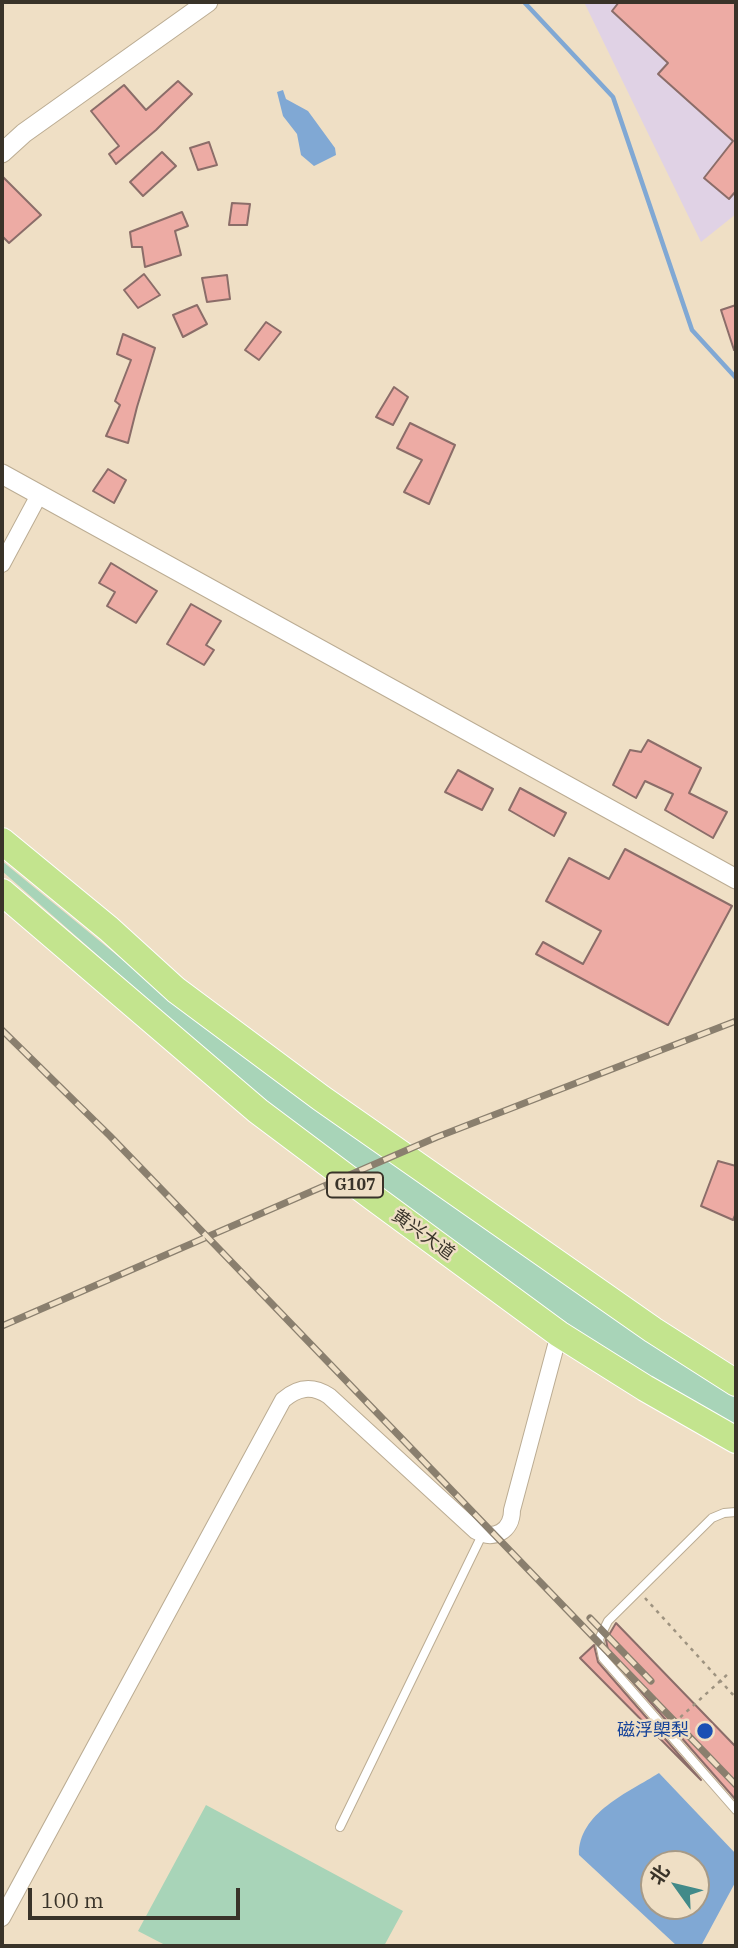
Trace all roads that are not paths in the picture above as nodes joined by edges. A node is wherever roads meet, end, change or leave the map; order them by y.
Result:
1 (208, 2) edge
2 (2, 153) edge
3 (2, 474) edge
4 (39, 495) junction
5 (2, 564) edge
6 (2, 841) edge
7 (736, 879) edge
8 (2, 892) edge
9 (559, 1334) junction
10 (736, 1383) edge
11 (736, 1440) edge
12 (736, 1511) edge
13 (482, 1535) junction
14 (736, 1810) edge
15 (340, 1827) dead end
16 (2, 1918) edge

1 - 2 street
3 - 4 street
4 - 5 street
4 - 7 street
6 - 10 highway
8 - 9 highway, 黄兴大道 / G107
9 - 11 highway, 黄兴大道 / G107
9 - 13 street
12 - 14 lane
13 - 15 lane
13 - 16 street

